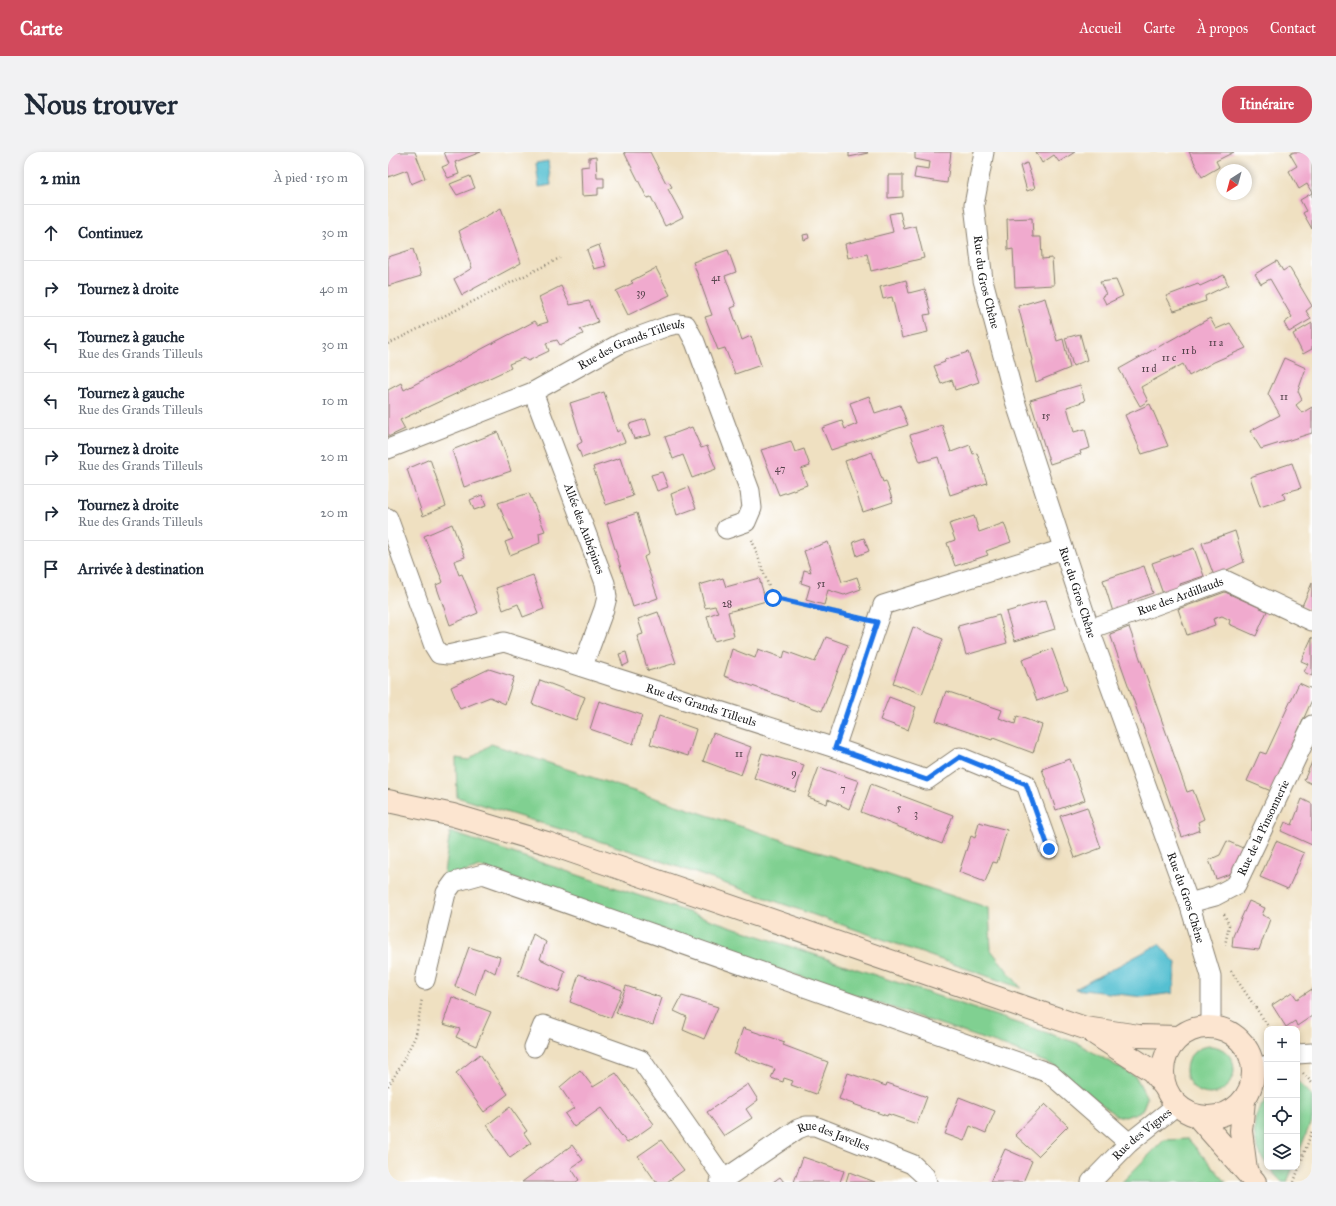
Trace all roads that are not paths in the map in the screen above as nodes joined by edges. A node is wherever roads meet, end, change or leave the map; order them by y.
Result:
1 (984, 152) edge
2 (533, 392) junction
3 (388, 449) edge
4 (388, 518) edge
5 (726, 529) dead end
6 (1063, 549) junction
7 (1312, 621) edge
8 (1090, 629) junction
9 (583, 666) junction
10 (1312, 725) edge
11 (835, 748) junction
12 (388, 801) edge
13 (1049, 849) dead end
14 (1189, 903) junction
15 (425, 980) road end
16 (1211, 1026) junction
17 (1086, 1028) junction
18 (1178, 1037) junction
19 (534, 1047) dead end
20 (1312, 1053) edge
21 (1300, 1054) edge
22 (1260, 1068) edge
23 (1165, 1087) junction
24 (1244, 1100) junction
25 (1177, 1105) junction
26 (1197, 1116) junction
27 (1129, 1143) junction
28 (1251, 1176) edge
29 (722, 1180) edge
30 (927, 1182) edge
31 (1091, 1182) edge

1 - 6 street, Rue du Gros Chêne
2 - 3 street, Rue des Grands Tilleuls
2 - 5 street, Rue des Grands Tilleuls
2 - 9 street, Allée des Aubépines
4 - 9 street, Rue des Grands Tilleuls
6 - 8 street, Rue du Gros Chêne
6 - 11 street
7 - 8 street, Rue des Ardillauds
8 - 14 street, Rue du Gros Chêne
9 - 11 street, Rue des Grands Tilleuls
10 - 14 street, Rue de la Pinsonnerie
11 - 13 street, Rue des Grands Tilleuls
12 - 17 street
14 - 16 street, Rue du Gros Chêne
15 - 27 street
16 - 18 street
16 - 22 street
17 - 18 street
17 - 23 street
18 - 23 street
19 - 29 street
20 - 21 street
22 - 24 street
23 - 25 street
24 - 26 street
24 - 28 street
25 - 26 street
25 - 27 street, Rue des Vignes
26 - 28 street
27 - 31 street, Rue des Vignes
29 - 30 street, Rue des Javelles

